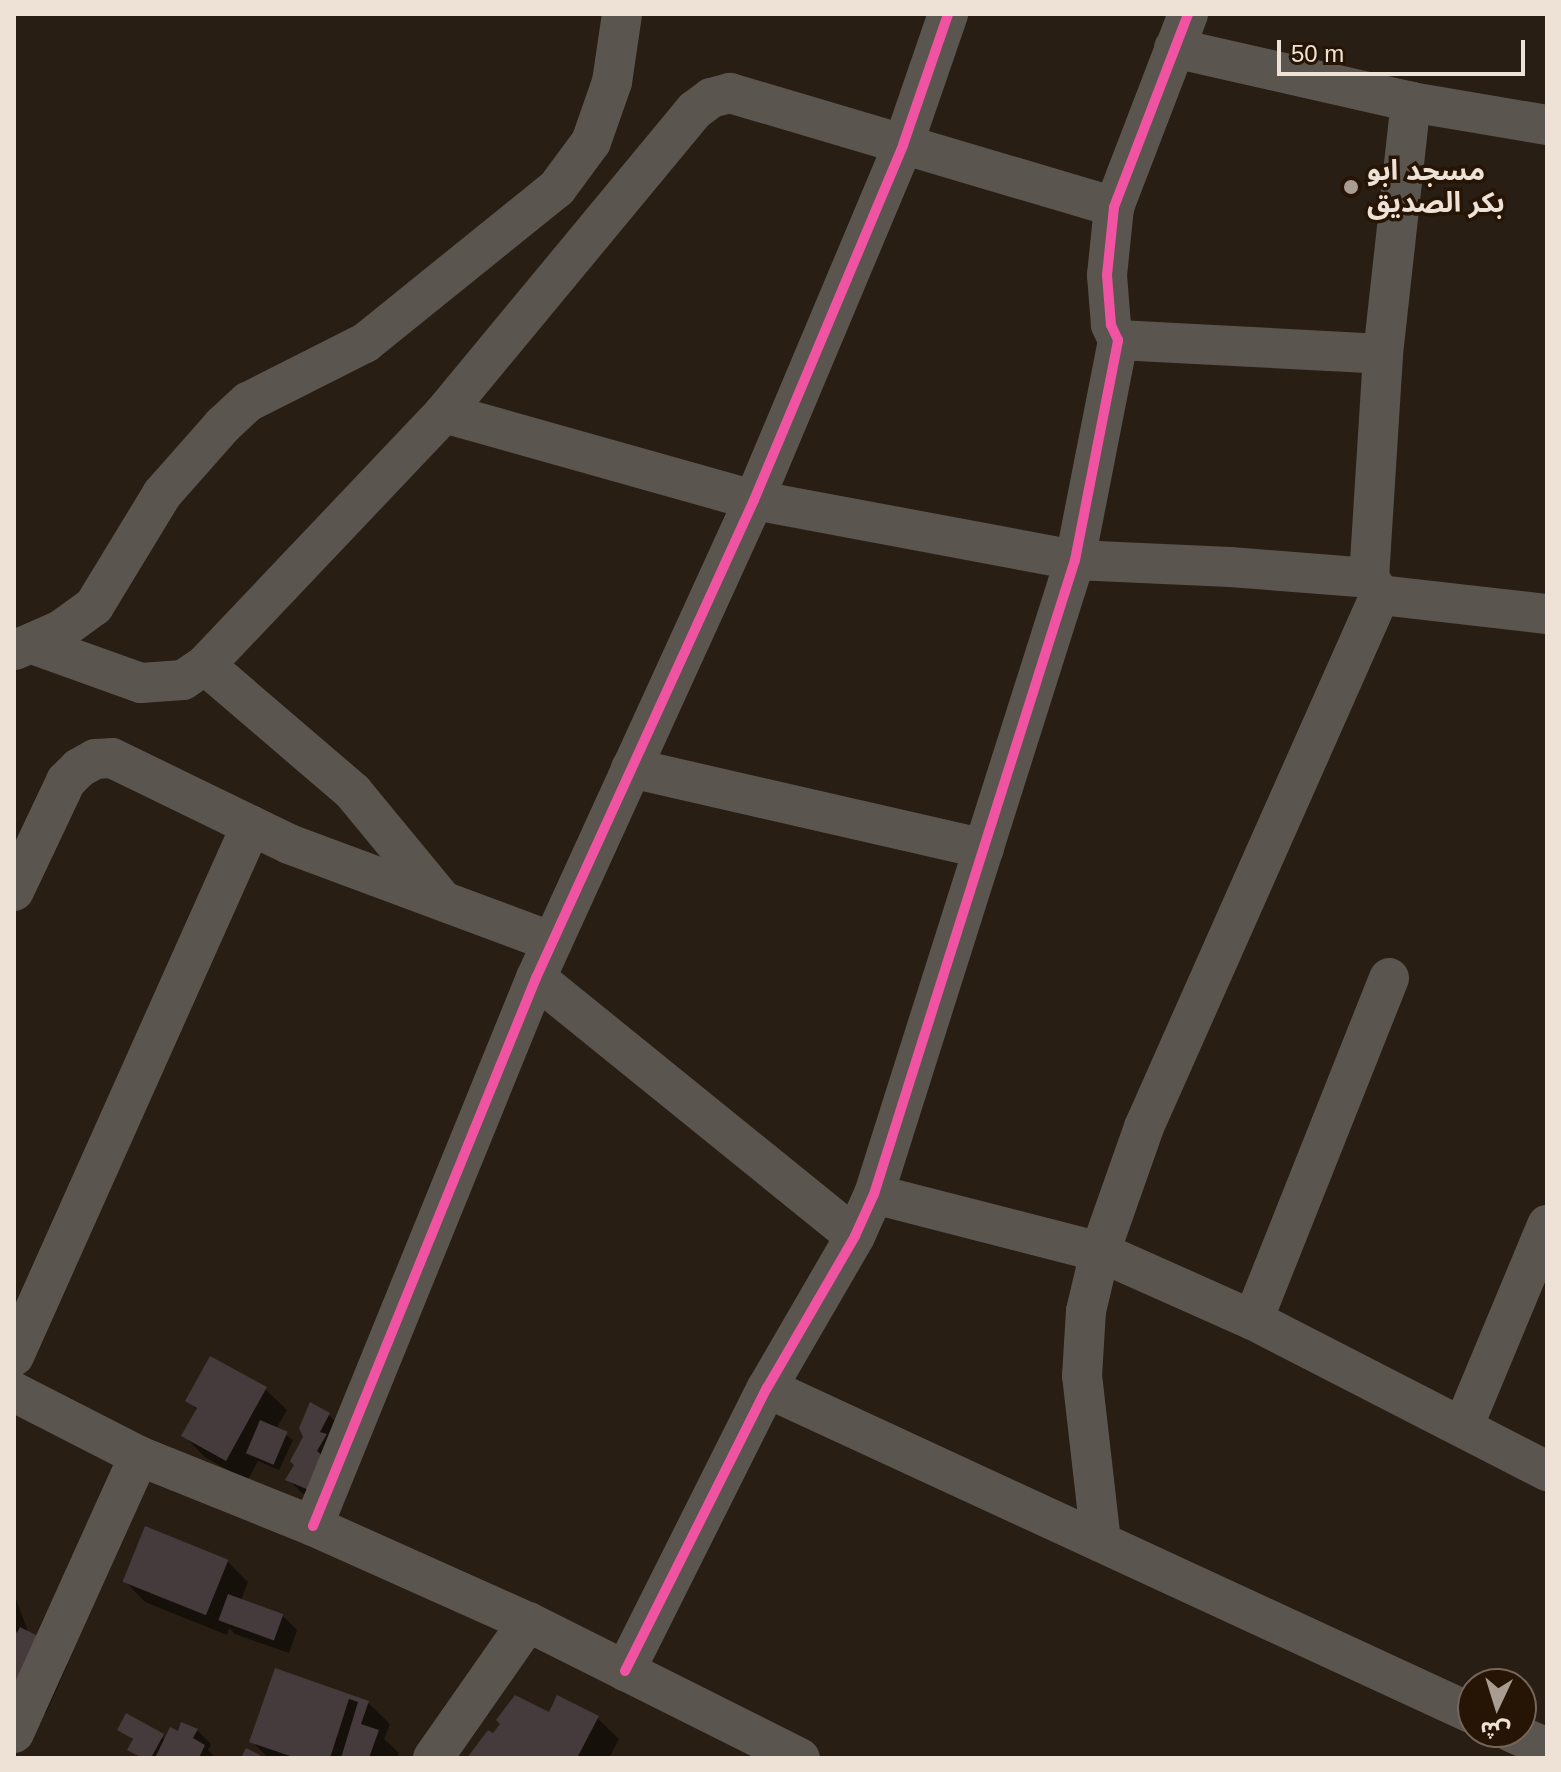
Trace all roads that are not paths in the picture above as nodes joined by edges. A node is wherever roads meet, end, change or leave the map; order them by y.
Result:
1 (622, 14) edge
2 (948, 14) edge
3 (1181, 31) edge
4 (1411, 102) junction
5 (1547, 125) edge
6 (903, 145) junction
7 (1114, 207) junction
8 (1118, 340) junction
9 (1383, 354) junction
10 (444, 413) junction
11 (754, 500) junction
12 (1075, 560) junction
13 (1374, 587) junction
14 (1547, 614) edge
15 (23, 648) edge
16 (205, 665) junction
17 (631, 768) junction
18 (251, 826) junction
19 (984, 849) junction
20 (14, 891) edge
21 (442, 900) junction
22 (552, 942) junction
23 (536, 978) junction
24 (1389, 978) dead end
25 (874, 1194) junction
26 (1547, 1225) edge
27 (855, 1236) junction
28 (1100, 1252) junction
29 (1253, 1320) junction
30 (14, 1356) edge
31 (767, 1388) junction
32 (14, 1392) edge
33 (1463, 1427) junction
34 (139, 1456) junction
35 (1547, 1471) edge
36 (313, 1526) junction
37 (1101, 1542) junction
38 (528, 1622) junction
39 (625, 1671) junction
40 (1457, 1707) edge
41 (14, 1733) edge
42 (433, 1758) edge
43 (800, 1758) edge

1 - 15 street
2 - 6 street
3 - 4 street
3 - 7 street
4 - 5 street
4 - 9 street
6 - 7 street
6 - 10 street
6 - 11 street
7 - 8 street
8 - 9 street
8 - 12 street
9 - 13 street
10 - 11 street
10 - 16 street
11 - 12 street
11 - 17 street
12 - 13 street
12 - 19 street
13 - 14 street
13 - 28 street
15 - 16 street
16 - 21 street
17 - 19 street
17 - 22 street
18 - 20 street
18 - 21 street
18 - 30 street
19 - 25 street
21 - 22 street
22 - 23 street
23 - 27 street
23 - 36 street
24 - 29 street
25 - 27 street
25 - 28 street
26 - 33 street
27 - 31 street
28 - 29 street
28 - 37 street
29 - 33 street
31 - 37 street
31 - 39 street
32 - 34 street
33 - 35 street
34 - 36 street
34 - 41 street
36 - 38 street
37 - 40 street
38 - 39 street
38 - 42 street
39 - 43 street

